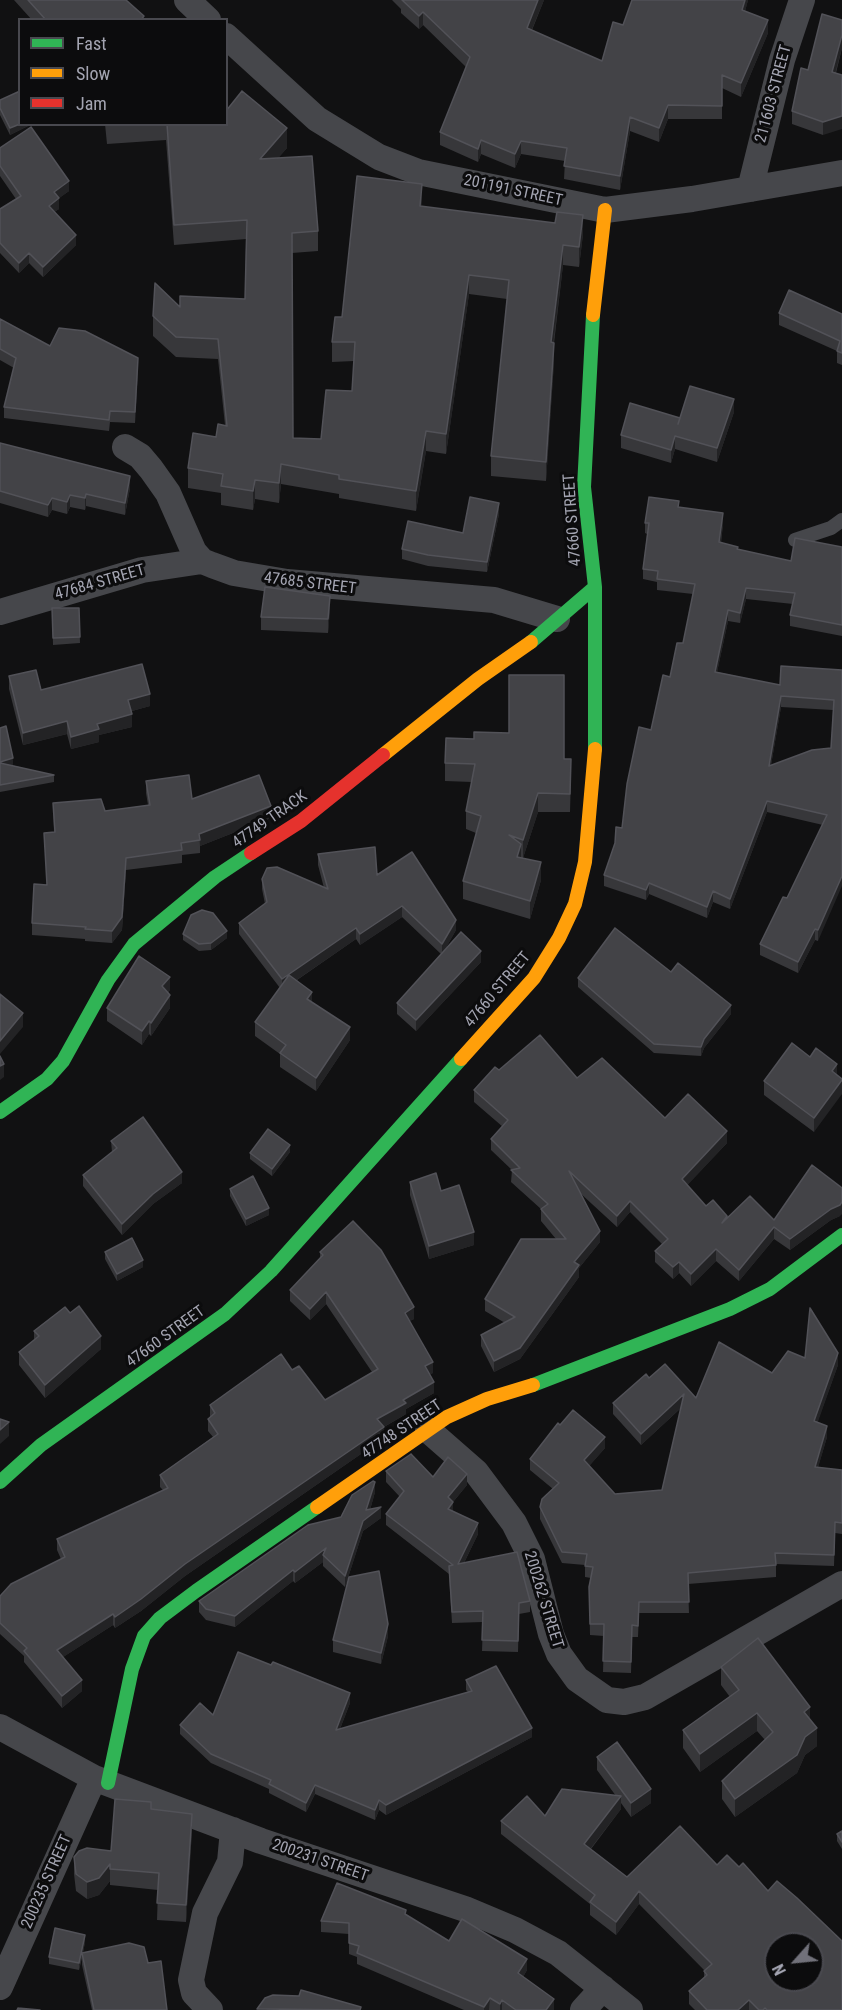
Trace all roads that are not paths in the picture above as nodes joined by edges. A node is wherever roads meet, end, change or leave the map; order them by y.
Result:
1 (187, 0) edge
2 (801, 0) edge
3 (206, 18) edge
4 (228, 38) edge
5 (842, 172) edge
6 (750, 189) junction
7 (605, 210) junction
8 (125, 447) dead end
9 (842, 520) edge
10 (795, 540) edge
11 (202, 561) junction
12 (595, 587) junction
13 (0, 612) edge
14 (557, 619) junction
15 (0, 1112) edge
16 (842, 1235) edge
17 (428, 1430) junction
18 (0, 1482) edge
19 (842, 1584) edge
20 (0, 1727) edge
21 (101, 1781) junction
22 (233, 1830) junction
23 (0, 1986) edge
24 (603, 1988) junction
25 (210, 2010) edge
26 (583, 2010) edge
27 (630, 2010) edge

1 - 3 street
2 - 6 street, 211603 STREET
4 - 7 street, 201191 STREET
5 - 6 street, 201191 STREET
6 - 7 street, 201191 STREET
7 - 12 street, 47660 STREET
8 - 11 street
9 - 10 lane
11 - 13 street, 47684 STREET
11 - 14 street, 47685 STREET
12 - 14 street, 47749 TRACK
12 - 18 street, 47660 STREET
14 - 15 street, 47749 TRACK
16 - 17 street, 47748 STREET
17 - 19 street, 200262 STREET
17 - 21 street, 47748 STREET
20 - 21 street, 200231 STREET
21 - 22 street, 200231 STREET
21 - 23 street, 200235 STREET
22 - 24 street, 200231 STREET
22 - 25 street
24 - 26 street
24 - 27 street, 200231 STREET

